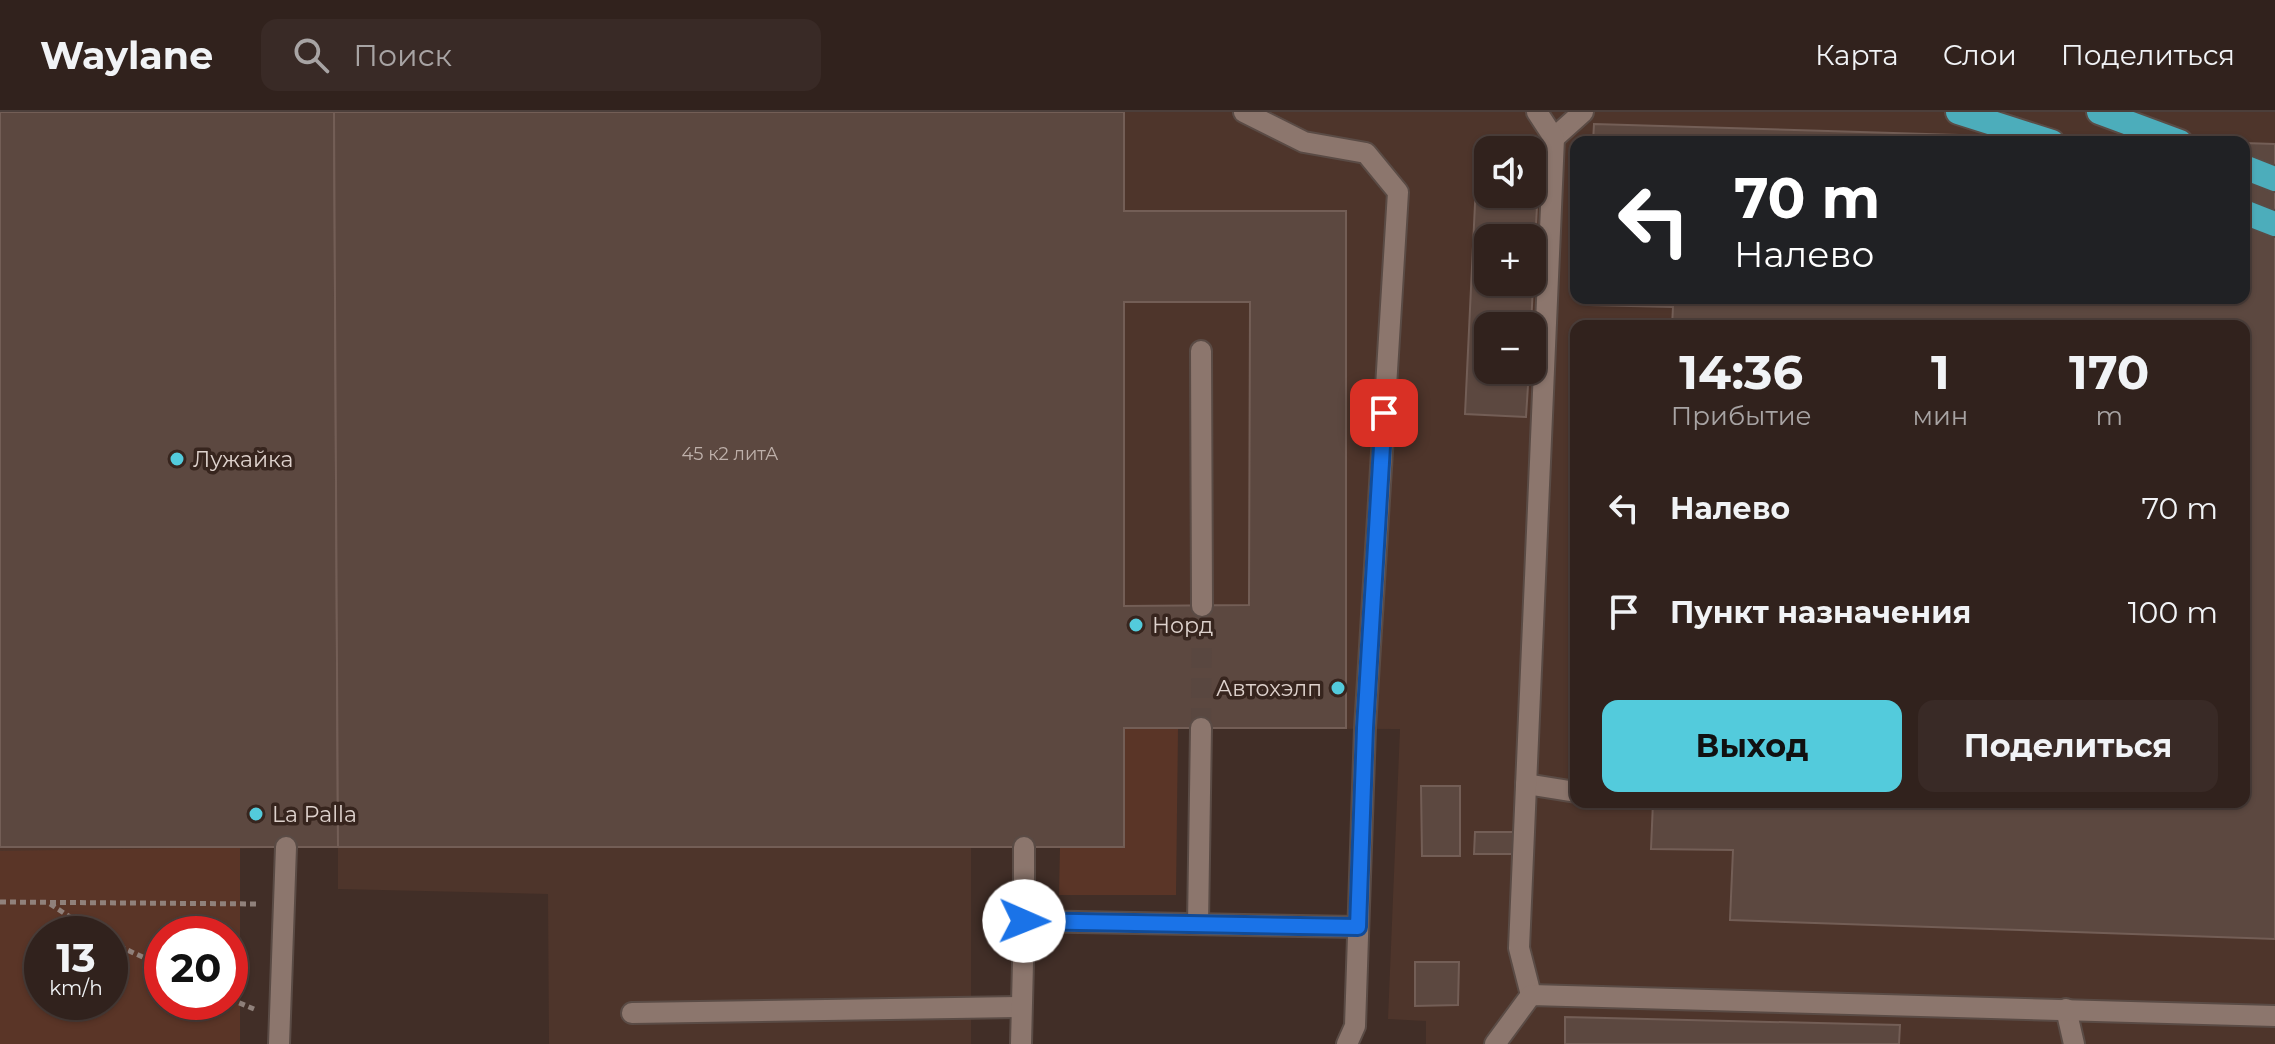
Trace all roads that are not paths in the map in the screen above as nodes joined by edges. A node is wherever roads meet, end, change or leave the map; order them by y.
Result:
1 (1244, 112) edge
2 (1537, 112) edge
3 (1583, 112) edge
4 (1958, 112) edge
5 (2099, 112) edge
6 (2033, 136) edge
7 (2164, 136) edge
8 (1554, 138) junction
9 (2250, 169) edge
10 (2275, 179) edge
11 (2250, 214) edge
12 (2275, 224) edge
13 (1201, 351) dead end
14 (1202, 606) tunnel mouth
15 (1201, 728) tunnel mouth
16 (1526, 784) junction
17 (1570, 791) edge
18 (286, 847) dead end
19 (1024, 847) dead end
20 (1024, 921) junction
21 (1198, 924) junction
22 (1358, 927) junction
23 (1531, 995) junction
24 (1021, 1007) junction
25 (2066, 1009) junction
26 (632, 1013) dead end
27 (2275, 1016) edge
28 (279, 1044) edge
29 (1021, 1044) edge
30 (1347, 1044) edge
31 (1495, 1044) edge
32 (2074, 1044) edge

1 - 22 lane
2 - 8 lane
3 - 8 lane
4 - 6 highway
5 - 7 highway
8 - 16 lane
9 - 10 highway
11 - 12 highway
13 - 14 lane
15 - 21 lane
16 - 17 lane
16 - 23 lane
18 - 28 lane
19 - 20 lane
20 - 21 lane
20 - 24 lane
21 - 22 lane
22 - 30 lane
23 - 25 lane
23 - 31 lane
24 - 26 lane
24 - 29 lane
25 - 27 lane
25 - 32 lane

